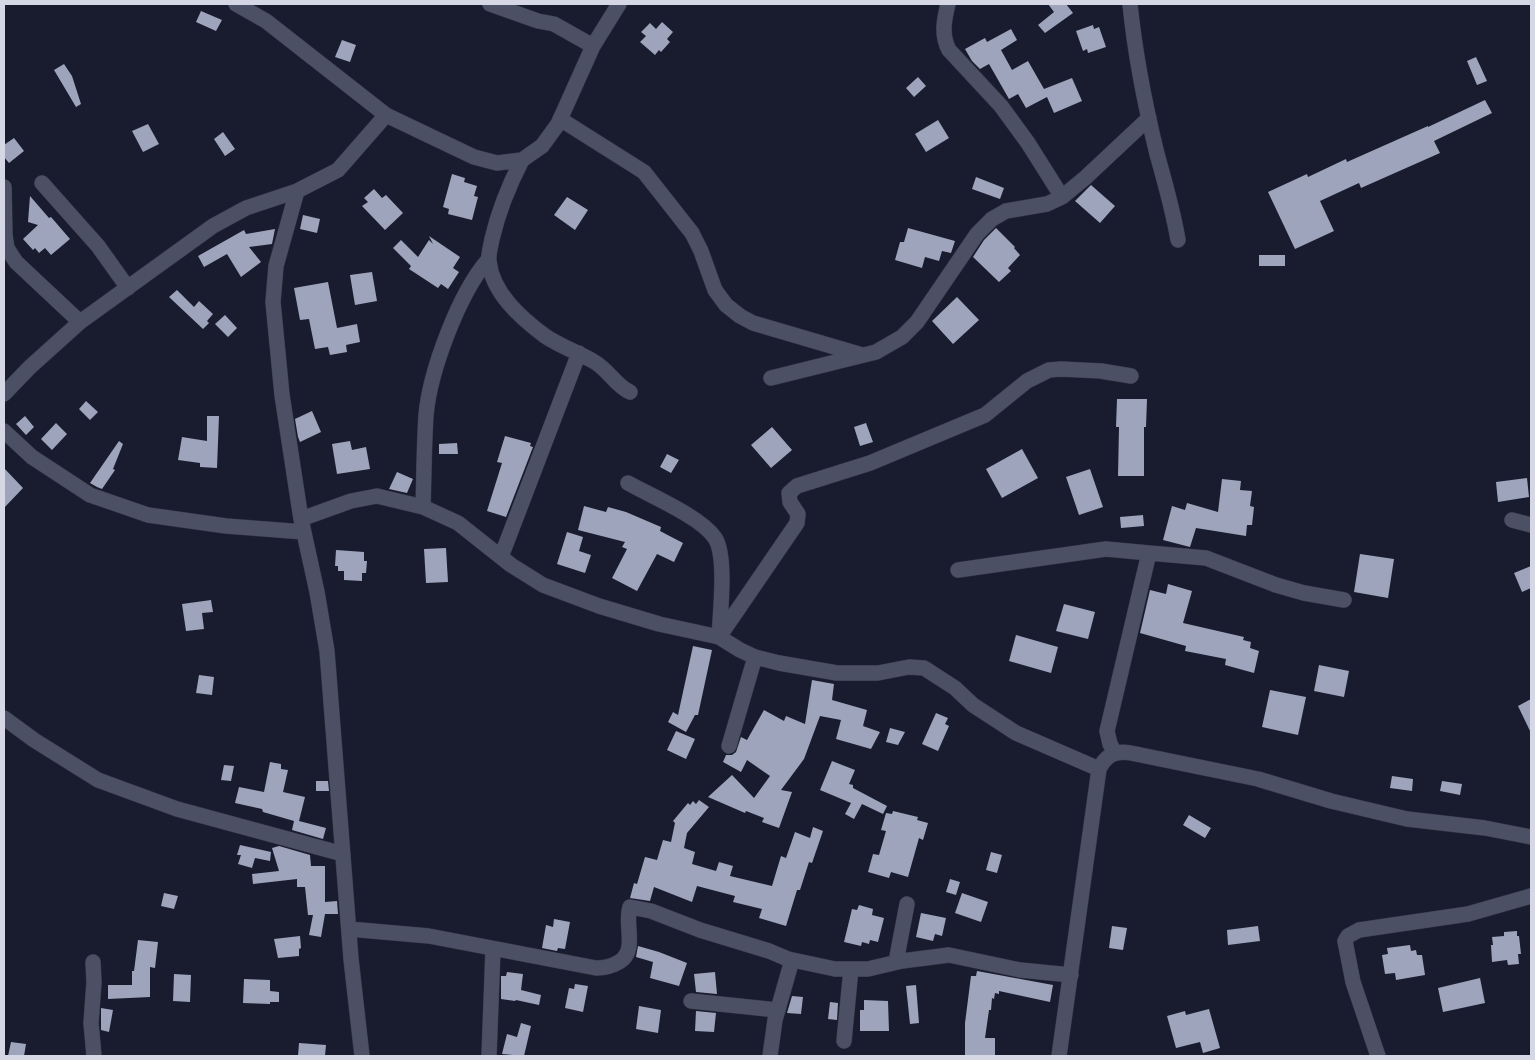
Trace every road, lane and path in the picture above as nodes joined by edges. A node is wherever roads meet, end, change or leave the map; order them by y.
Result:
1 (236, 4) edge
2 (490, 4) edge
3 (619, 4) edge
4 (948, 4) edge
5 (1130, 4) edge
6 (593, 46) junction
7 (386, 115) junction
8 (1149, 118) junction
9 (560, 119) junction
10 (522, 160) junction
11 (42, 183) dead end
12 (4, 187) edge
13 (297, 191) junction
14 (1062, 197) junction
15 (1178, 240) dead end
16 (488, 260) junction
17 (128, 288) junction
18 (80, 322) junction
19 (580, 353) junction
20 (863, 355) junction
21 (1131, 376) dead end
22 (771, 378) dead end
23 (630, 392) dead end
24 (4, 394) edge
25 (4, 430) edge
26 (628, 483) dead end
27 (423, 507) junction
28 (1512, 520) dead end
29 (303, 525) junction
30 (1531, 525) edge
31 (1149, 553) junction
32 (501, 557) junction
33 (958, 570) dead end
34 (1344, 600) dead end
35 (719, 637) junction
36 (755, 657) junction
37 (4, 718) edge
38 (729, 746) dead end
39 (1115, 753) junction
40 (1100, 770) junction
41 (1531, 837) edge
42 (344, 854) junction
43 (1531, 896) edge
44 (907, 904) dead end
45 (349, 928) junction
46 (493, 949) junction
47 (792, 960) junction
48 (93, 962) dead end
49 (896, 962) junction
50 (851, 969) junction
51 (1071, 975) junction
52 (691, 1001) dead end
53 (778, 1010) junction
54 (844, 1041) dead end
55 (94, 1056) edge
56 (362, 1056) edge
57 (489, 1056) edge
58 (770, 1056) edge
59 (1059, 1056) edge
60 (1378, 1056) edge

1 - 7 street
2 - 6 street
3 - 6 street
4 - 14 street
5 - 8 street
6 - 9 street
7 - 10 street
7 - 13 street
8 - 14 street
8 - 15 street
9 - 10 street
9 - 20 street
10 - 16 street
11 - 17 street
12 - 18 street
13 - 17 street
13 - 29 street
14 - 20 street
16 - 19 street
16 - 27 street
17 - 18 street
18 - 24 street
19 - 23 street
19 - 32 street
20 - 22 street
21 - 35 street
25 - 29 street
26 - 35 street
27 - 29 street
27 - 32 street
28 - 30 street
29 - 42 street
31 - 33 street
31 - 34 street
31 - 39 street
32 - 35 street
35 - 36 street
36 - 38 street
36 - 40 street
37 - 42 street
39 - 40 street
39 - 41 street
40 - 51 street
42 - 45 street
43 - 60 street
44 - 49 street
45 - 46 street
45 - 56 street
46 - 47 street
46 - 57 street
47 - 50 street
47 - 53 street
48 - 55 street
49 - 50 street
49 - 51 street
50 - 54 street
51 - 59 street
52 - 53 street
53 - 58 street

